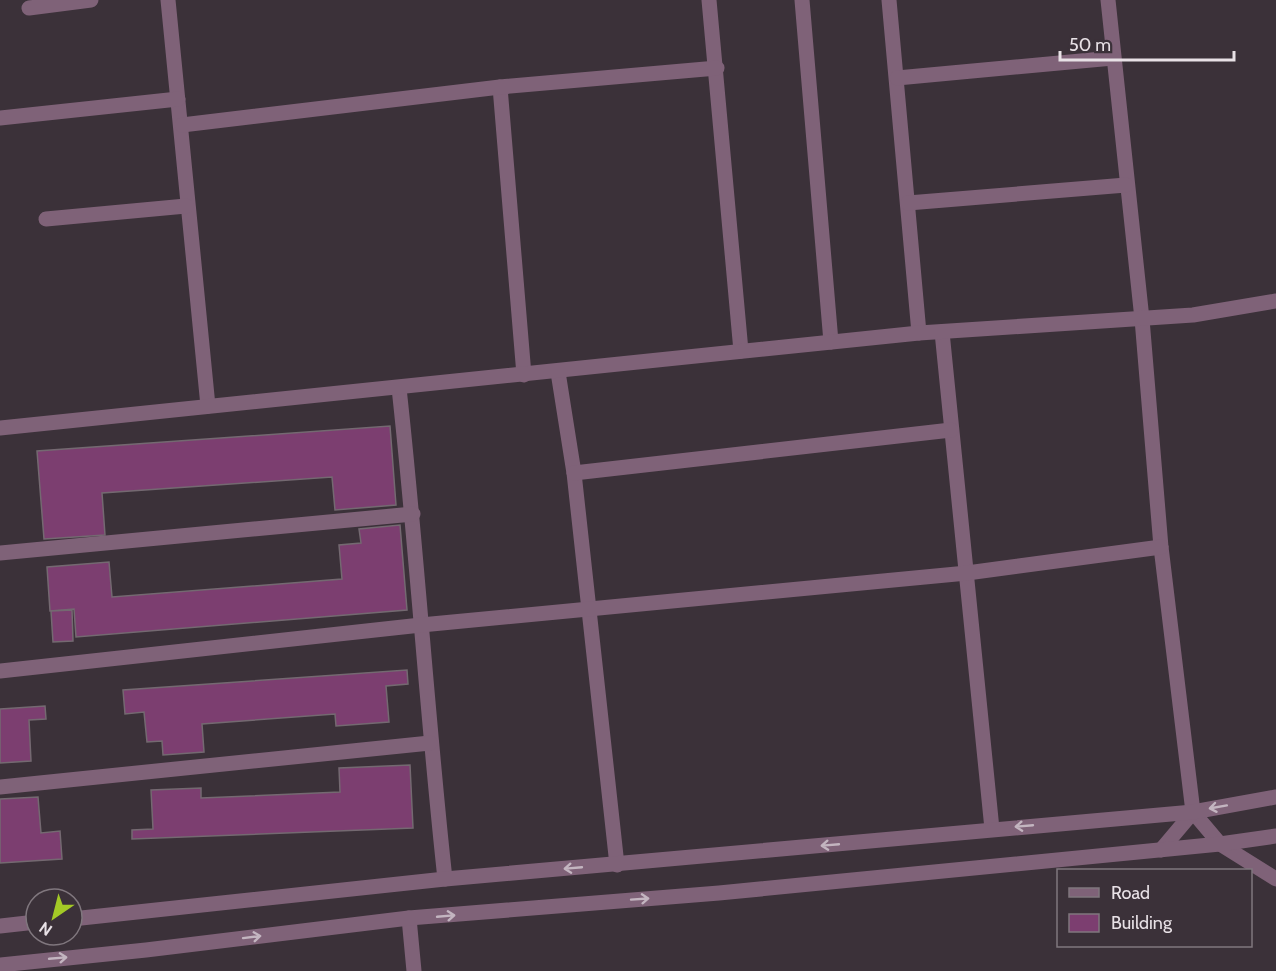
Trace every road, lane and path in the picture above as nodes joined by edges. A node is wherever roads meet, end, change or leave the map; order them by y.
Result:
1 (91, 0) edge
2 (168, 0) edge
3 (709, 0) edge
4 (802, 0) edge
5 (889, 0) edge
6 (1108, 0) edge
7 (29, 8) dead end
8 (1113, 58) junction
9 (717, 68) junction
10 (897, 78) junction
11 (500, 87) junction
12 (178, 99) junction
13 (0, 118) edge
14 (182, 125) junction
15 (1126, 185) junction
16 (908, 203) junction
17 (186, 206) junction
18 (46, 219) dead end
19 (1276, 301) edge
20 (1142, 319) junction
21 (942, 332) junction
22 (919, 333) junction
23 (831, 342) junction
24 (741, 351) junction
25 (558, 372) junction
26 (524, 375) junction
27 (399, 388) junction
28 (208, 406) junction
29 (0, 428) edge
30 (951, 430) junction
31 (574, 472) junction
32 (413, 514) junction
33 (1161, 547) junction
34 (0, 552) edge
35 (967, 573) junction
36 (590, 610) junction
37 (421, 625) junction
38 (0, 671) edge
39 (430, 743) junction
40 (0, 787) edge
41 (1276, 797) edge
42 (1193, 812) junction
43 (992, 828) junction
44 (1276, 836) edge
45 (1220, 844) junction
46 (1161, 850) junction
47 (617, 865) junction
48 (445, 879) junction
49 (1276, 879) edge
50 (84, 918) edge
51 (409, 918) junction
52 (24, 923) edge
53 (0, 926) edge
54 (0, 965) edge
55 (414, 971) edge

1 - 7 street
2 - 12 street
3 - 9 street
4 - 23 street
5 - 10 street
6 - 8 street
8 - 10 street
8 - 15 street
9 - 11 street
9 - 24 street
10 - 16 street
11 - 14 street
11 - 26 street
12 - 13 street
12 - 14 street
14 - 17 street
15 - 16 street
15 - 20 street
16 - 22 street
17 - 18 street
17 - 28 street
19 - 20 street
20 - 21 street
20 - 33 street
21 - 22 street
21 - 30 street
22 - 23 street
23 - 24 street
24 - 25 street
25 - 26 street
25 - 31 street
26 - 27 street
27 - 28 street
27 - 32 street
28 - 29 street
30 - 31 street
30 - 35 street
31 - 36 street
32 - 34 street
32 - 37 street
33 - 35 street
33 - 42 street
35 - 36 street
35 - 43 street
36 - 37 street
36 - 47 street
37 - 38 street
37 - 39 street
39 - 40 street
39 - 48 street
41 -> 42 street
42 -> 43 street
42 - 45 street
42 - 46 street
43 -> 47 street
44 - 45 street
45 - 46 street
45 - 49 street
51 -> 46 street
47 -> 48 street
48 - 50 street
54 -> 51 street
51 - 55 street
52 - 53 street

